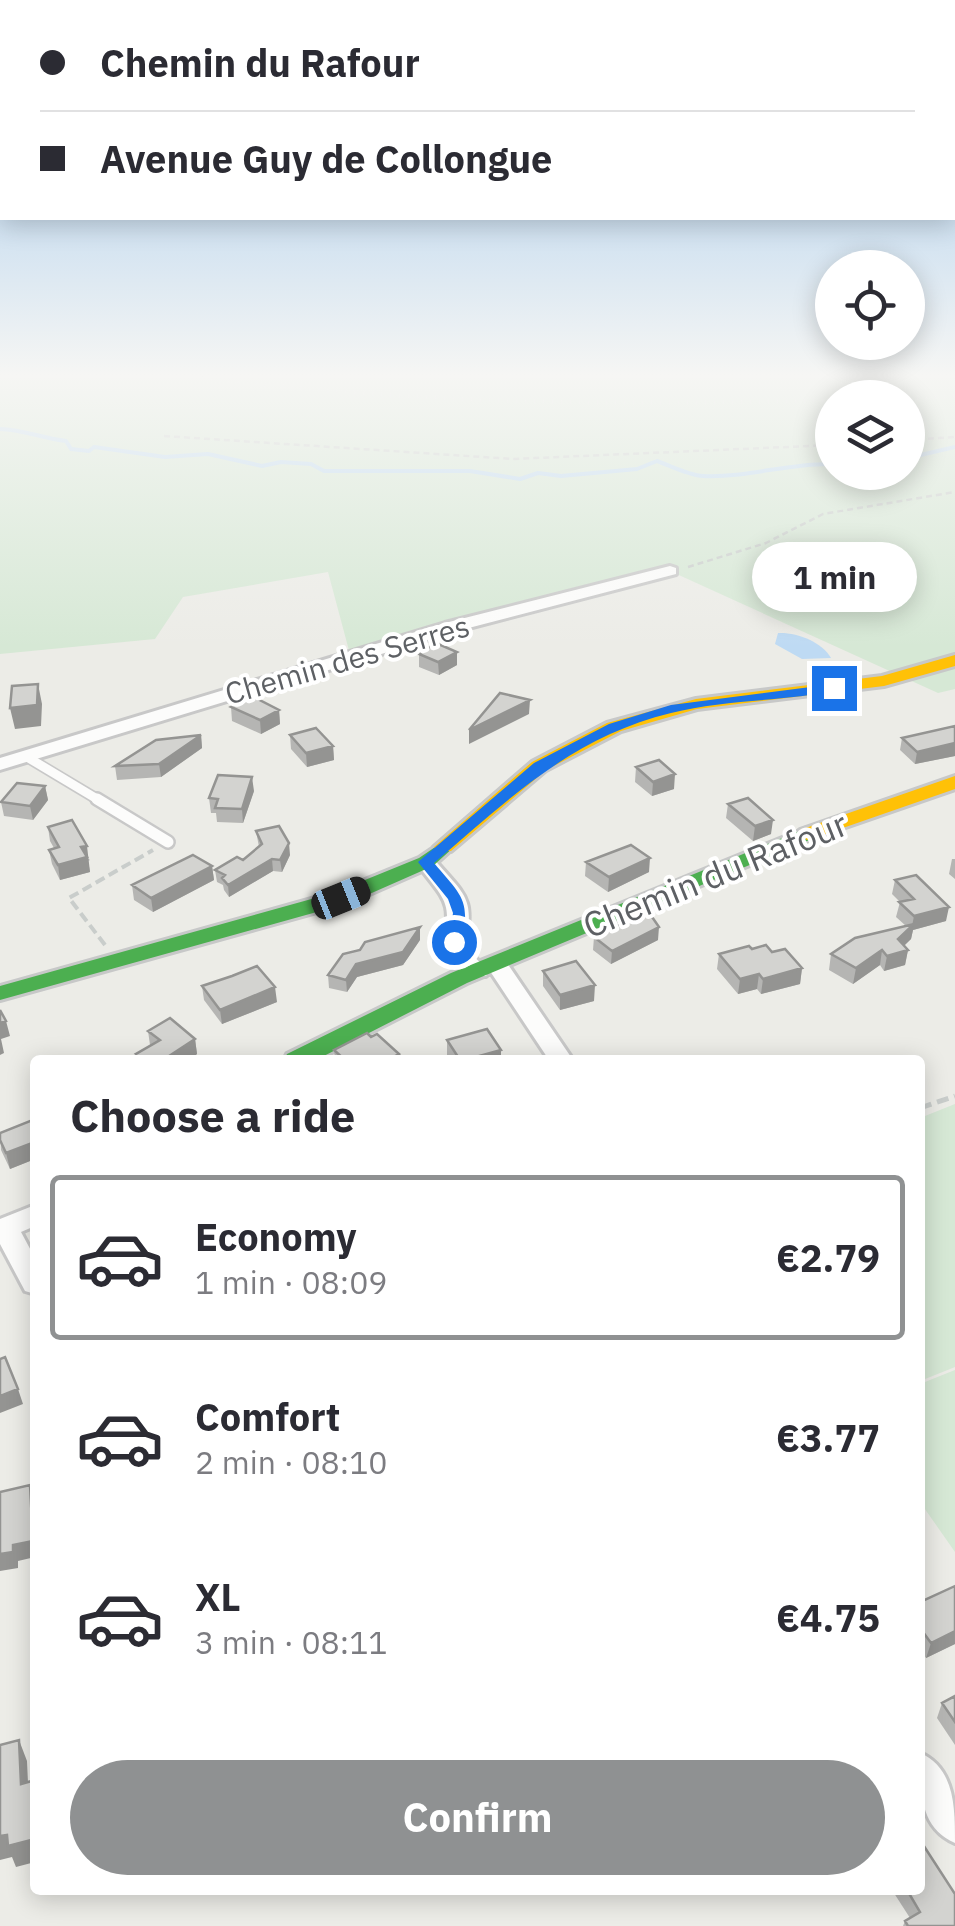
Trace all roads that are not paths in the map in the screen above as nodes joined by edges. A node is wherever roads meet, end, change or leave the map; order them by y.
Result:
1 (670, 571) road end
2 (955, 660) edge
3 (27, 758) junction
4 (0, 764) edge
5 (955, 782) edge
6 (168, 842) road end
7 (426, 862) junction
8 (487, 968) junction
9 (0, 993) edge
10 (306, 1055) edge
11 (556, 1055) edge
12 (30, 1216) edge
13 (2, 1229) edge
14 (30, 1276) edge
15 (925, 1779) edge
16 (955, 1824) edge

1 - 3 street, Chemin des Serres
2 - 7 main road
3 - 4 street, Chemin des Serres
3 - 6 lane
5 - 8 main road, Chemin du Rafour
7 - 8 street
7 - 9 main road
8 - 10 main road, Chemin du Rafour
8 - 11 street
12 - 13 street
13 - 14 street
15 - 16 street

